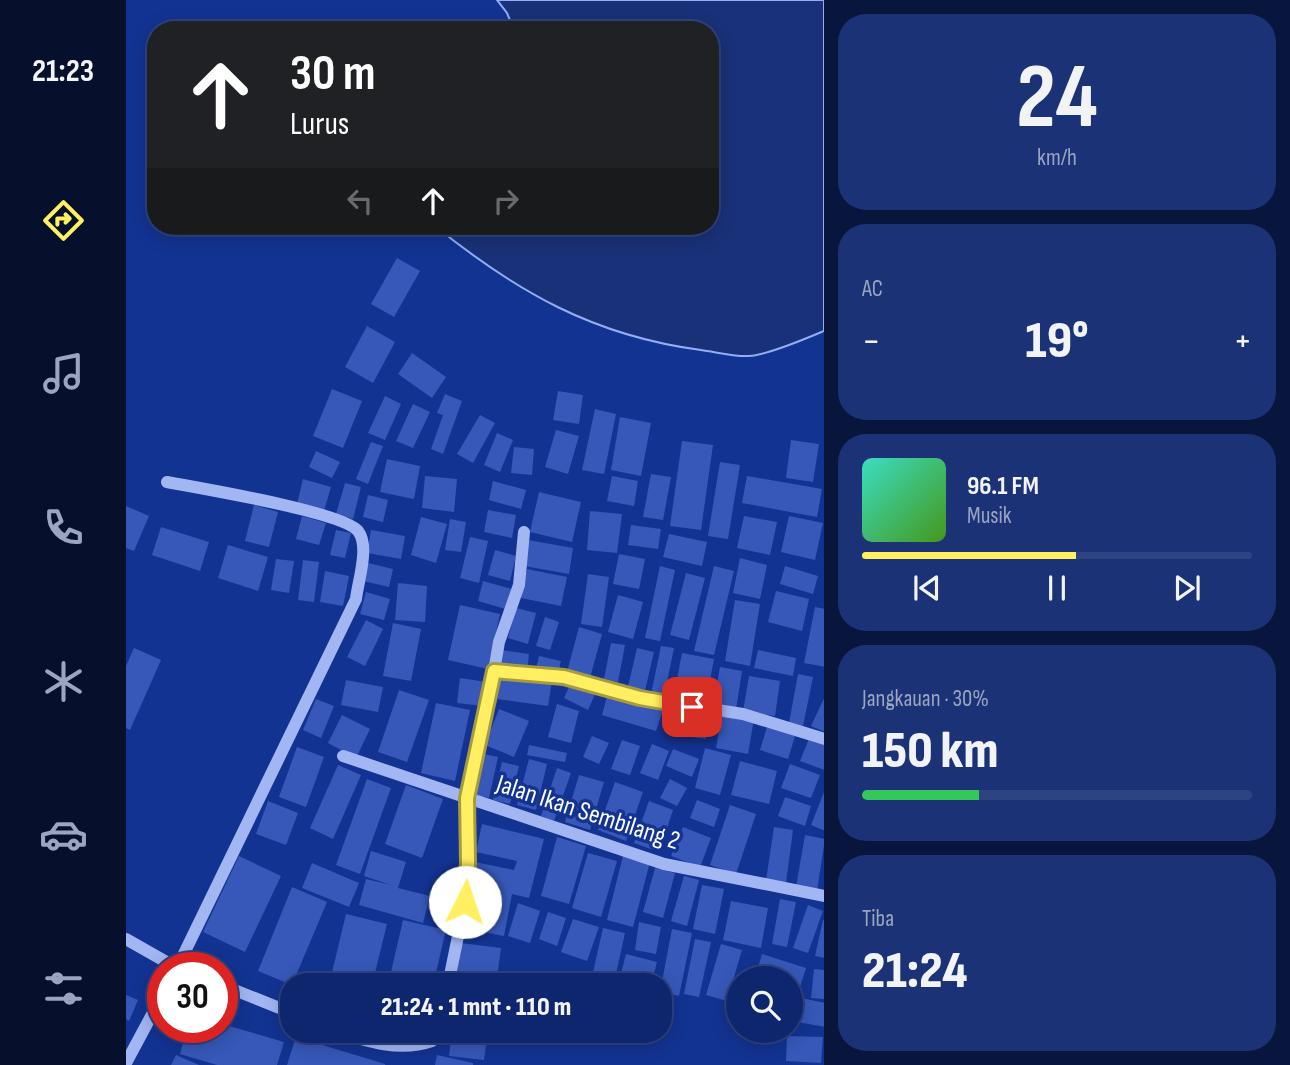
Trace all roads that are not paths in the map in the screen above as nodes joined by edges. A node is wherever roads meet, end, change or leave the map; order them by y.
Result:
1 (167, 482) dead end
2 (524, 532) dead end
3 (494, 671) junction
4 (824, 739) edge
5 (343, 756) dead end
6 (467, 798) junction
7 (824, 896) edge
8 (126, 939) edge
9 (149, 952) edge
10 (185, 952) edge
11 (450, 973) edge
12 (238, 991) edge
13 (280, 1008) edge
14 (147, 1024) edge
15 (377, 1043) edge
16 (426, 1043) edge
17 (126, 1063) edge

1 - 10 street
2 - 3 street
3 - 4 street
3 - 6 street
5 - 6 street, Jalan Ikan Sembilang 2
6 - 7 street, Jalan Ikan Sembilang 2
6 - 11 street
8 - 9 street
12 - 13 street
14 - 17 street
15 - 16 street

